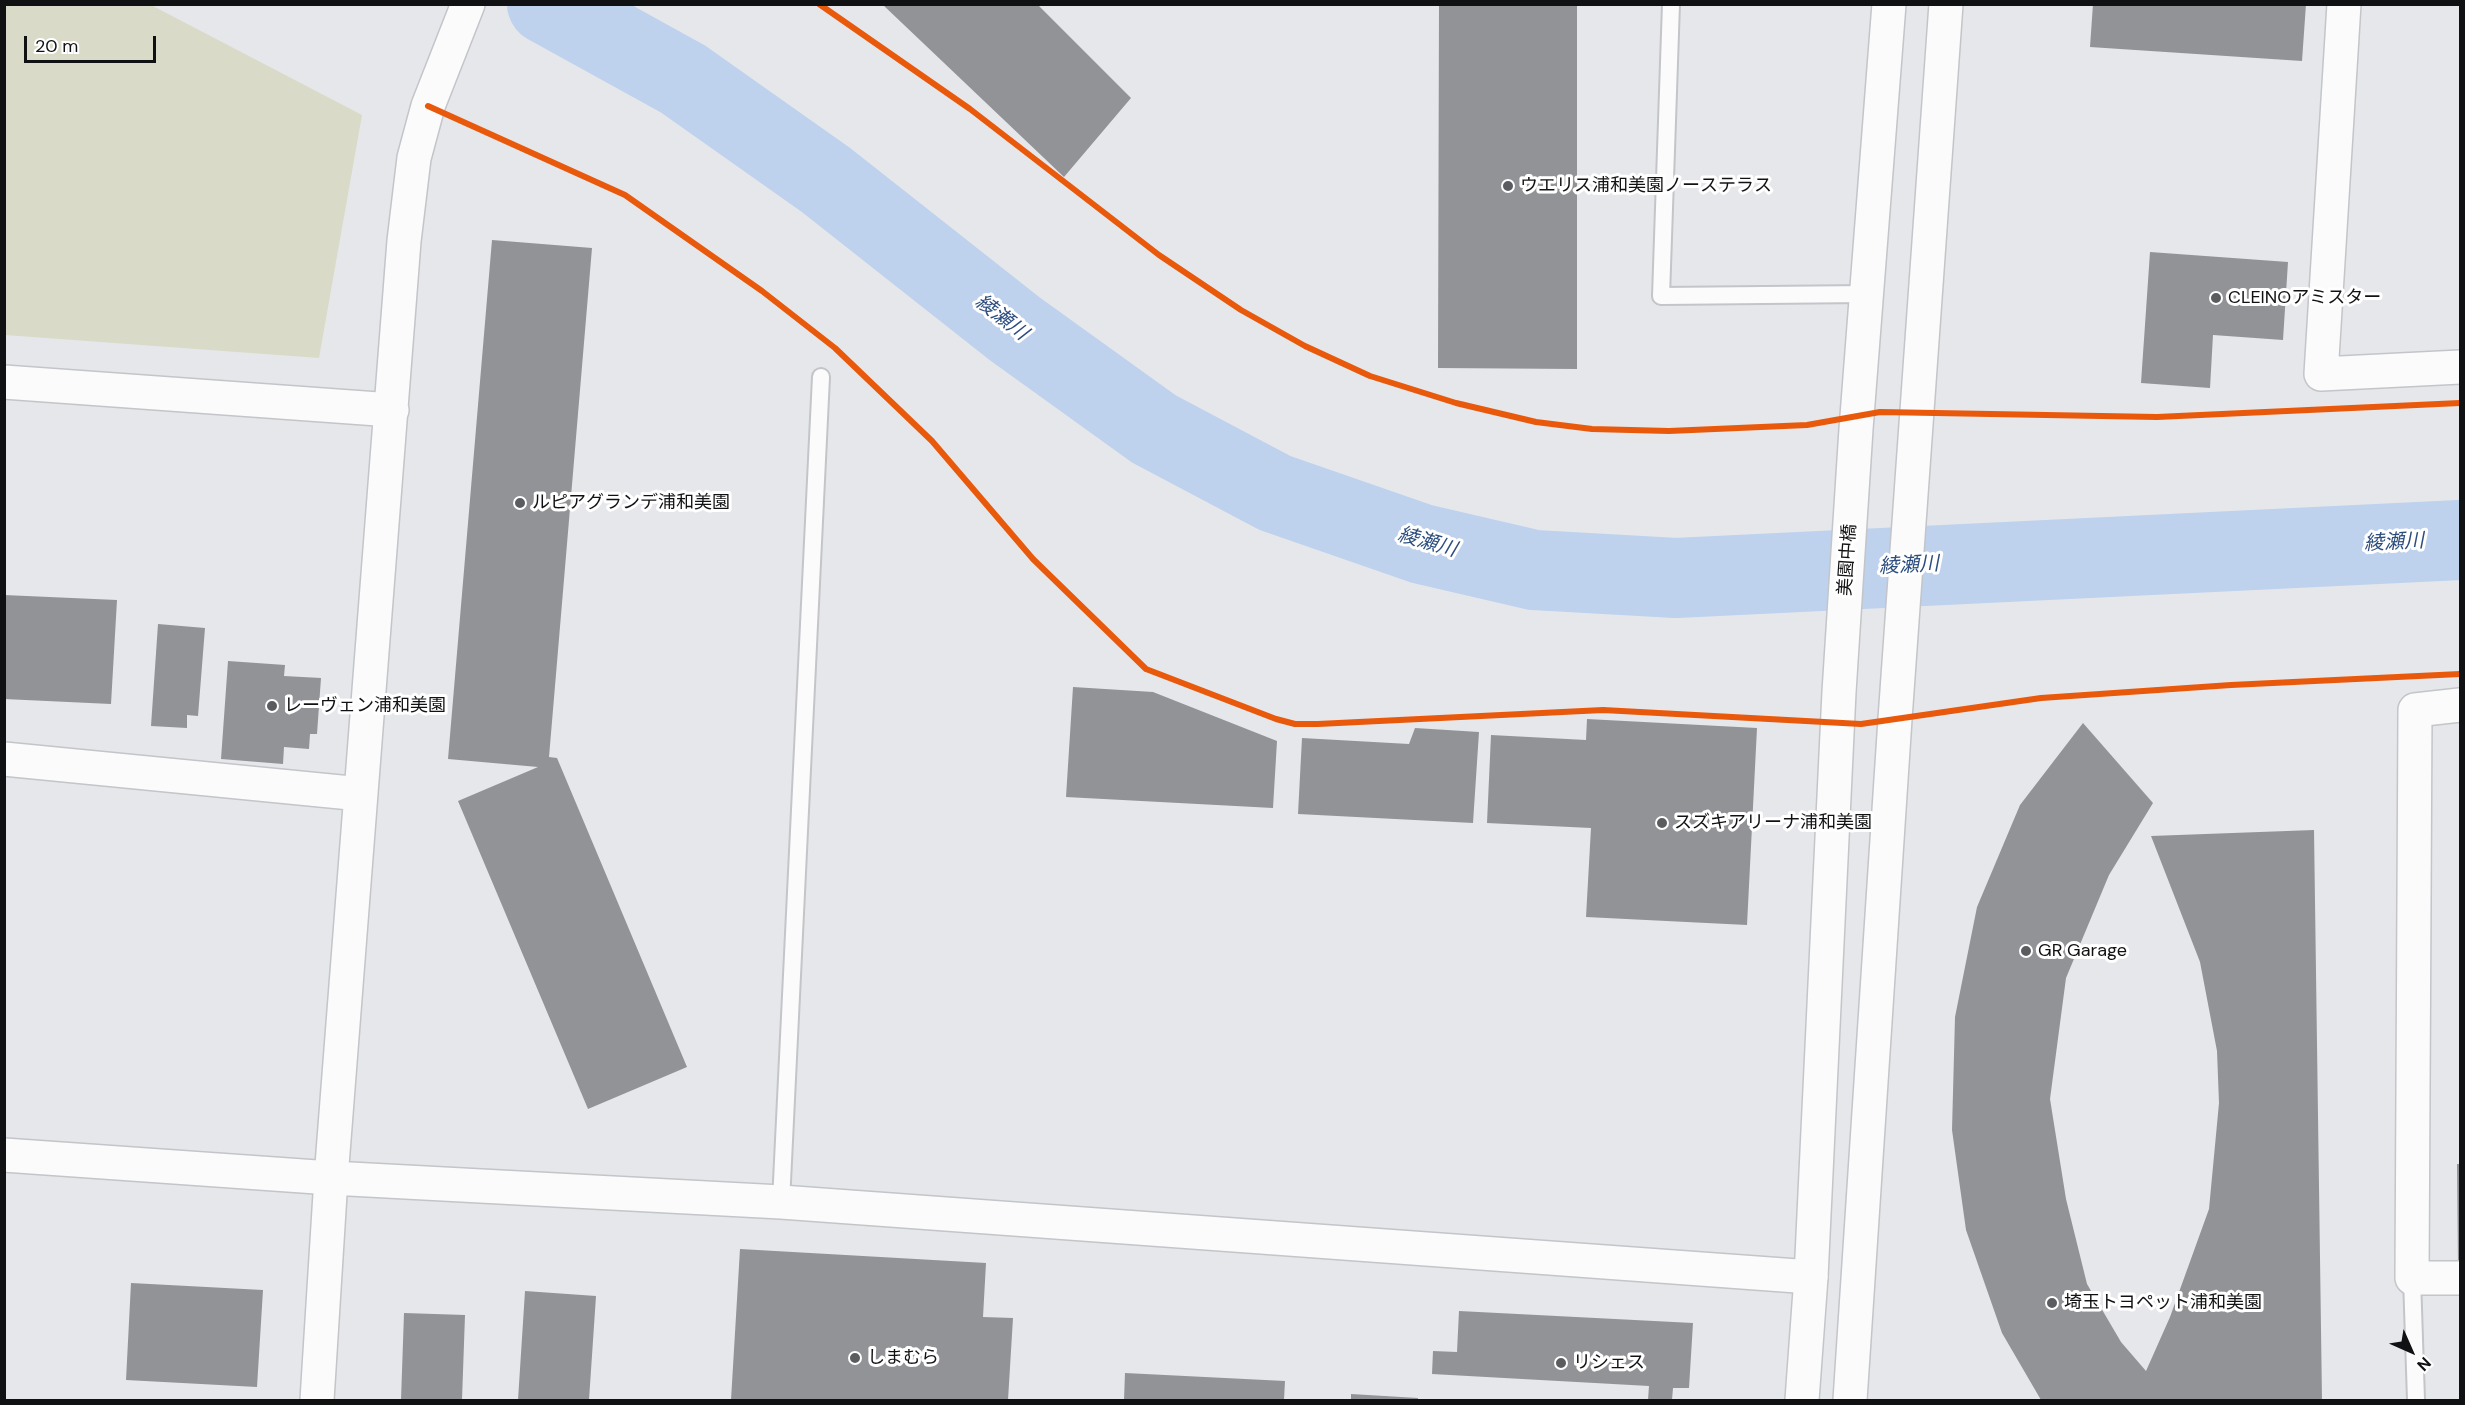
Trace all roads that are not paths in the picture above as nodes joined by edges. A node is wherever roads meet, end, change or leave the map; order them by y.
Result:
1 (468, 4) edge
2 (1671, 4) edge
3 (1889, 4) edge
4 (1946, 4) edge
5 (2344, 4) edge
6 (1867, 294) junction
7 (2460, 368) edge
8 (821, 377) dead end
9 (4, 382) edge
10 (392, 410) junction
11 (2460, 705) edge
12 (4, 759) edge
13 (362, 794) junction
14 (4, 1155) edge
15 (331, 1178) junction
16 (781, 1202) junction
17 (1811, 1276) junction
18 (2412, 1278) junction
19 (2460, 1278) edge
20 (317, 1401) edge
21 (1802, 1401) edge
22 (1850, 1401) edge
23 (2416, 1401) edge

1 - 10 street
2 - 6 lane
3 - 6 street, 美園中橋
4 - 22 street
5 - 7 street
6 - 17 street, 美園中橋
8 - 16 lane
9 - 10 street
10 - 13 street
11 - 18 street
12 - 13 street
13 - 15 street
14 - 15 street
15 - 16 street
15 - 20 street
16 - 17 street
17 - 21 street, 美園中橋
18 - 19 street
18 - 23 lane

